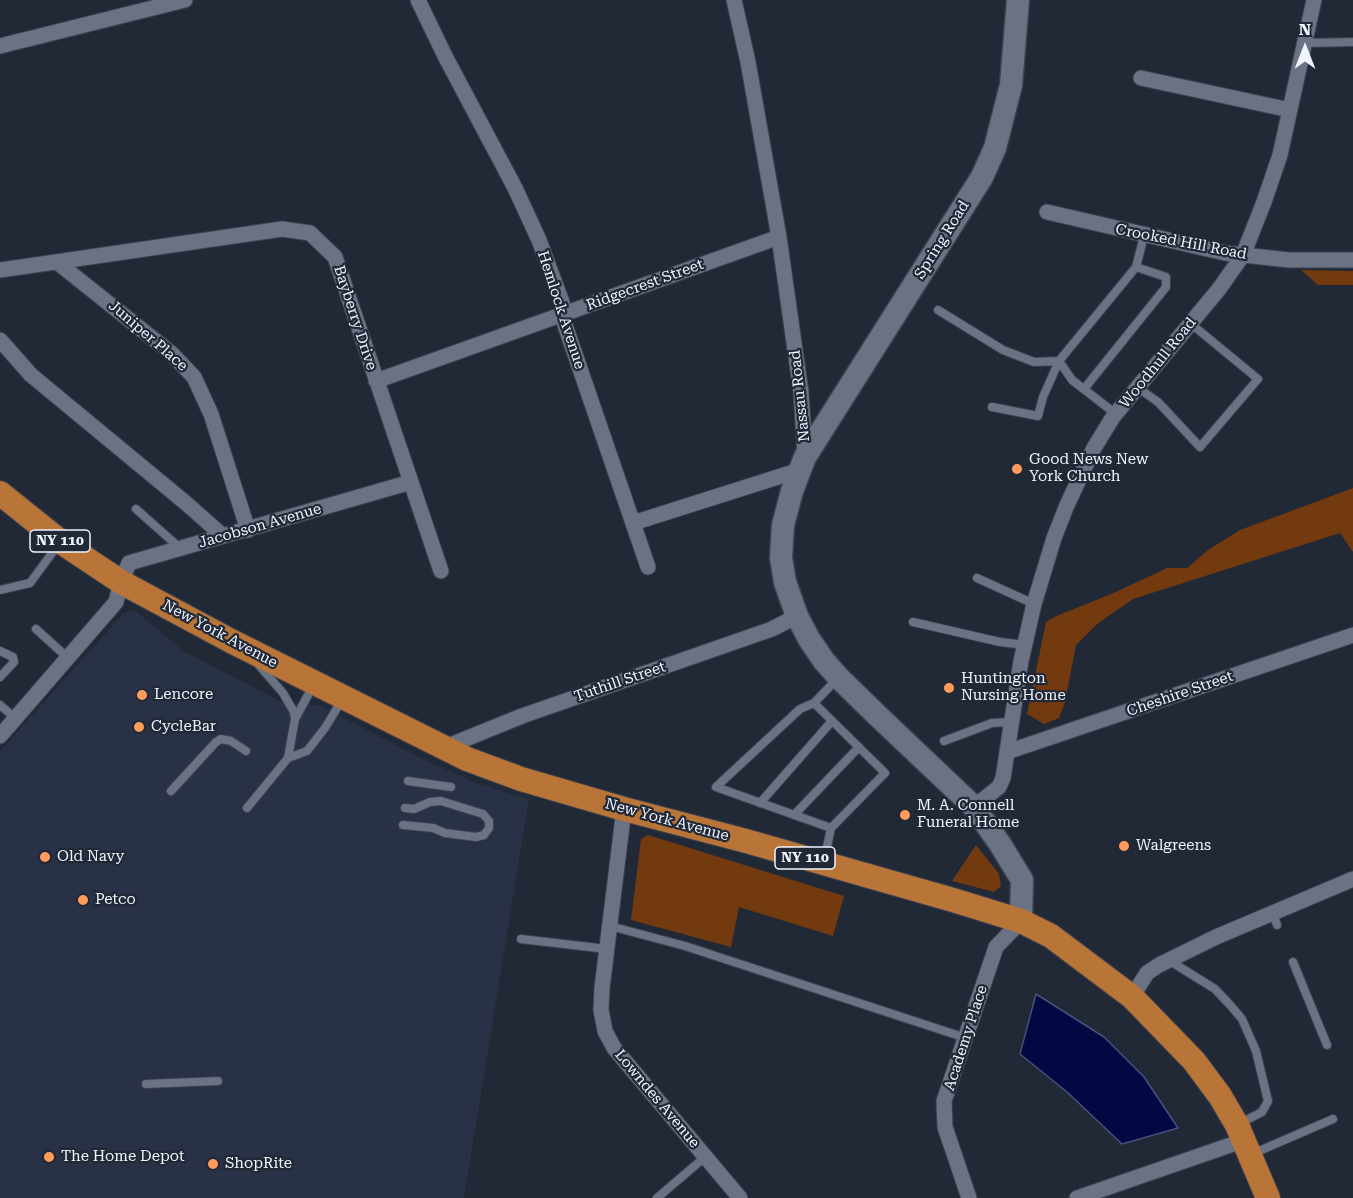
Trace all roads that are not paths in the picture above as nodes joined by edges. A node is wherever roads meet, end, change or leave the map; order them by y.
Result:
1 (185, 0) edge
2 (418, 0) edge
3 (734, 0) edge
4 (1018, 0) edge
5 (1314, 0) edge
6 (1353, 42) edge
7 (1305, 43) junction
8 (0, 46) edge
9 (1141, 78) dead end
10 (1290, 110) junction
11 (1047, 212) dead end
12 (1144, 236) junction
13 (779, 237) junction
14 (1243, 255) junction
15 (1353, 260) edge
16 (58, 263) junction
17 (1136, 267) junction
18 (0, 270) edge
19 (938, 310) dead end
20 (563, 314) junction
21 (1191, 323) junction
22 (0, 340) edge
23 (1059, 361) junction
24 (376, 381) junction
25 (1138, 388) junction
26 (1084, 389) junction
27 (992, 407) dead end
28 (1116, 414) junction
29 (803, 464) junction
30 (411, 482) junction
31 (1, 495) edge
32 (136, 509) dead end
33 (633, 522) junction
34 (248, 530) junction
35 (224, 536) junction
36 (61, 542) junction
37 (180, 549) junction
38 (648, 567) dead end
39 (441, 571) dead end
40 (977, 578) dead end
41 (121, 582) junction
42 (0, 590) edge
43 (1035, 604) junction
44 (796, 616) junction
45 (913, 622) dead end
46 (36, 629) dead end
47 (1353, 635) edge
48 (1025, 645) junction
49 (0, 651) edge
50 (250, 651) junction
51 (68, 658) junction
52 (0, 677) edge
53 (838, 678) junction
54 (315, 683) junction
55 (343, 698) junction
56 (813, 703) junction
57 (0, 705) edge
58 (16, 719) junction
59 (295, 719) junction
60 (832, 721) junction
61 (1011, 726) junction
62 (0, 736) edge
63 (944, 741) dead end
64 (858, 747) junction
65 (443, 748) junction
66 (246, 751) dead end
67 (1007, 752) junction
68 (288, 758) junction
69 (408, 781) dead end
70 (451, 788) dead end
71 (171, 790) dead end
72 (760, 803) junction
73 (974, 807) junction
74 (247, 808) dead end
75 (405, 808) dead end
76 (624, 809) junction
77 (794, 815) junction
78 (404, 825) dead end
79 (831, 828) junction
80 (823, 864) junction
81 (1353, 879) edge
82 (1021, 921) junction
83 (609, 926) junction
84 (521, 939) dead end
85 (607, 949) junction
86 (1168, 960) junction
87 (1293, 962) dead end
88 (1132, 997) junction
89 (966, 1038) junction
90 (1327, 1045) dead end
91 (218, 1081) dead end
92 (146, 1084) dead end
93 (1333, 1119) dead end
94 (1244, 1140) junction
95 (705, 1157) junction
96 (657, 1198) edge
97 (740, 1198) edge
98 (969, 1198) edge
99 (1080, 1198) edge
100 (1268, 1198) edge

1 - 8 street
2 - 20 street, Hemlock Avenue
3 - 13 street, Nassau Road
4 - 29 main road, Spring Road
5 - 7 street, Woodhull Road
6 - 7 lane
7 - 10 street, Woodhull Road
9 - 10 street
10 - 14 street, Woodhull Road
11 - 12 street, Crooked Hill Road
12 - 14 street, Crooked Hill Road
12 - 17 lane
13 - 20 street, Ridgecrest Street
13 - 29 street, Nassau Road
14 - 15 street, Crooked Hill Road
14 - 21 street, Woodhull Road
16 - 18 street, Bayberry Drive
16 - 24 street, Bayberry Drive
16 - 34 street, Juniper Place
17 - 23 lane
17 - 26 lane
19 - 23 lane
20 - 24 street, Ridgecrest Street
20 - 33 street, Hemlock Avenue
21 - 25 street, Woodhull Road
21 - 25 lane
22 - 35 street
23 - 26 lane
23 - 27 lane
24 - 30 street, Bayberry Drive
25 - 28 street, Woodhull Road
26 - 28 lane
28 - 43 street, Woodhull Road
29 - 33 street
29 - 44 main road, Nassau Road
30 - 34 street, Jacobson Avenue
30 - 39 street, Bayberry Drive
31 - 36 main road, New York Avenue / NY 110
32 - 37 lane
33 - 38 street, Hemlock Avenue
34 - 35 street, Jacobson Avenue
35 - 37 street, Jacobson Avenue
36 - 41 main road, New York Avenue / NY 110
36 - 42 lane
37 - 41 street, Jacobson Avenue
40 - 43 lane
41 - 50 main road, New York Avenue / NY 110
41 - 51 street
43 - 48 street, Woodhull Road
44 - 53 main road, Nassau Road
44 - 65 street, Tuthill Street
45 - 48 lane
46 - 51 lane
47 - 67 street, Cheshire Street
48 - 61 street, Woodhull Road
49 - 52 lane
50 - 54 main road, New York Avenue / NY 110
50 - 59 lane
51 - 58 street
53 - 56 lane
53 - 73 main road, Nassau Road
54 - 55 main road, New York Avenue / NY 110
54 - 59 lane
55 - 65 main road, New York Avenue / NY 110
55 - 68 lane
56 - 60 lane
56 - 72 lane
57 - 58 lane
58 - 62 street
59 - 68 lane
60 - 64 lane
60 - 72 lane
61 - 63 lane
61 - 67 street, Woodhull Road
64 - 77 lane
64 - 79 lane
65 - 76 main road, New York Avenue / NY 110
66 - 71 lane
67 - 73 street, Woodhull Road
68 - 74 lane
69 - 70 lane
72 - 77 lane
73 - 82 main road, Nassau Road
75 - 78 lane
76 - 80 main road, New York Avenue / NY 110
76 - 83 street, Lowndes Avenue
77 - 79 lane
79 - 80 lane
80 - 82 main road, New York Avenue / NY 110
81 - 86 street
82 - 88 main road, New York Avenue / NY 110
82 - 89 street, Academy Place
83 - 85 street, Lowndes Avenue
83 - 89 lane
84 - 85 lane
85 - 95 street, Lowndes Avenue
86 - 88 street
86 - 94 lane
87 - 90 lane
88 - 94 main road, New York Avenue / NY 110
89 - 98 street, Academy Place
91 - 92 lane
93 - 94 lane
94 - 99 street
94 - 100 main road, New York Avenue / NY 110
95 - 96 lane
95 - 97 street, Lowndes Avenue

